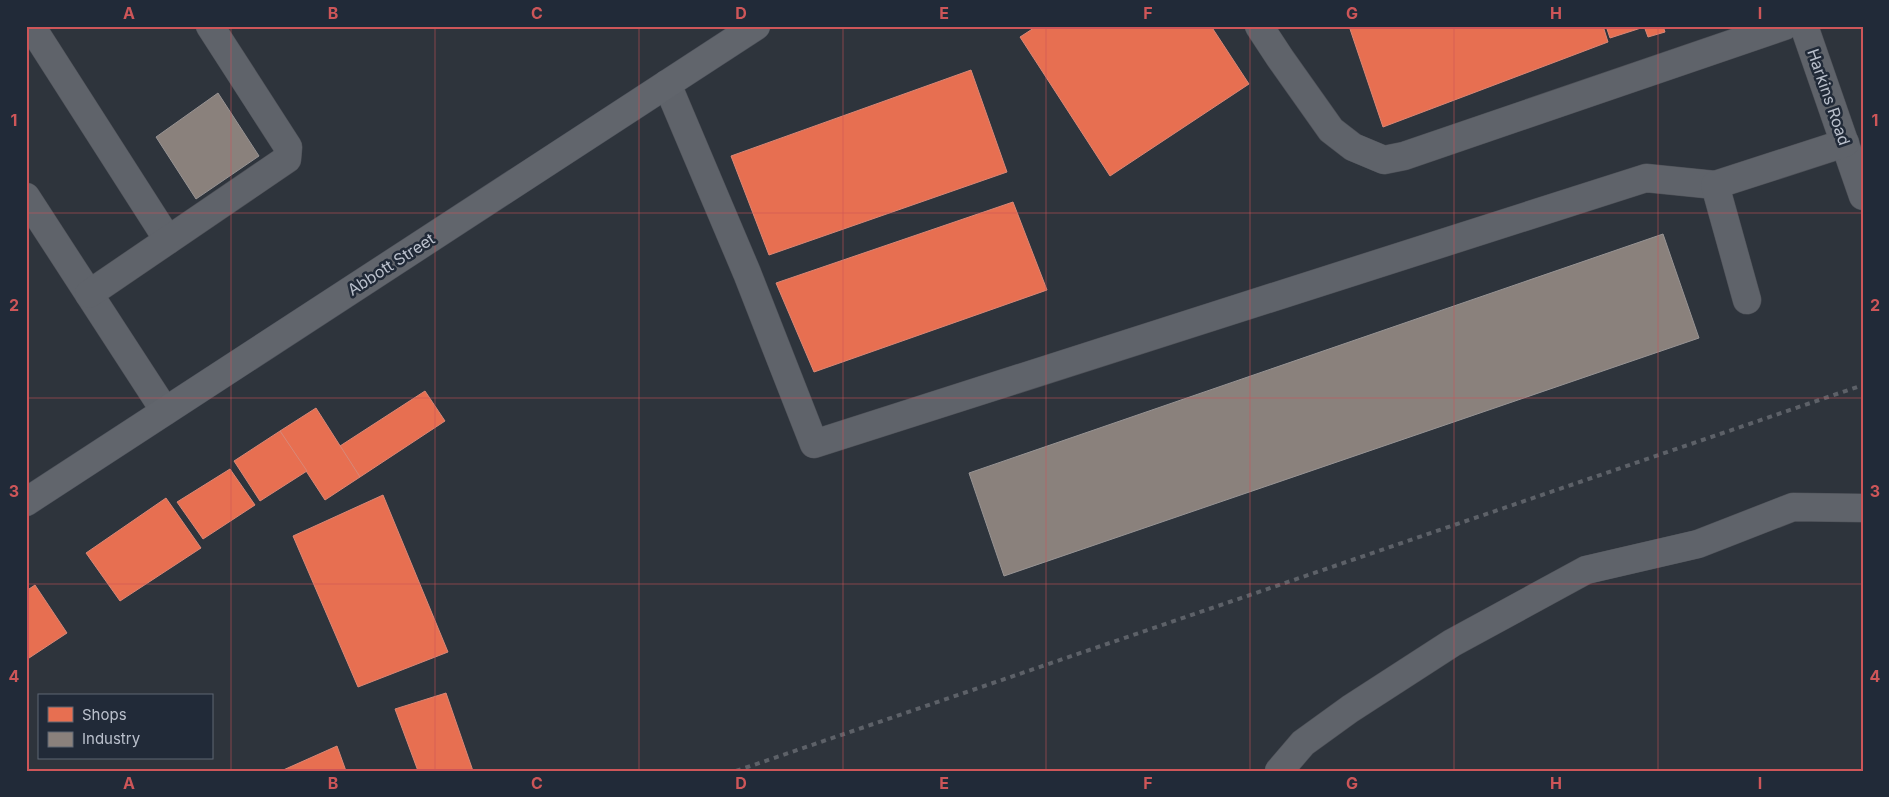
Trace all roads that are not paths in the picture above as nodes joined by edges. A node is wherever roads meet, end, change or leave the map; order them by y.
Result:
1 (30, 26) edge
2 (210, 26) edge
3 (756, 26) edge
4 (1259, 26) edge
5 (1784, 26) edge
6 (1804, 26) edge
7 (667, 84) junction
8 (1845, 143) junction
9 (1714, 185) junction
10 (1863, 196) edge
11 (26, 197) edge
12 (168, 240) junction
13 (89, 294) junction
14 (1747, 300) dead end
15 (165, 411) junction
16 (26, 502) edge
17 (1863, 508) edge
18 (1279, 771) edge

1 - 12 street
2 - 12 street
3 - 7 main road, Abbott Street
4 - 5 street
6 - 8 street, Harkins Road
7 - 9 street
7 - 15 main road, Abbott Street
8 - 9 street
8 - 10 street, Harkins Road
9 - 14 street
11 - 13 street
12 - 13 street
13 - 15 street
15 - 16 main road, Abbott Street
17 - 18 street

